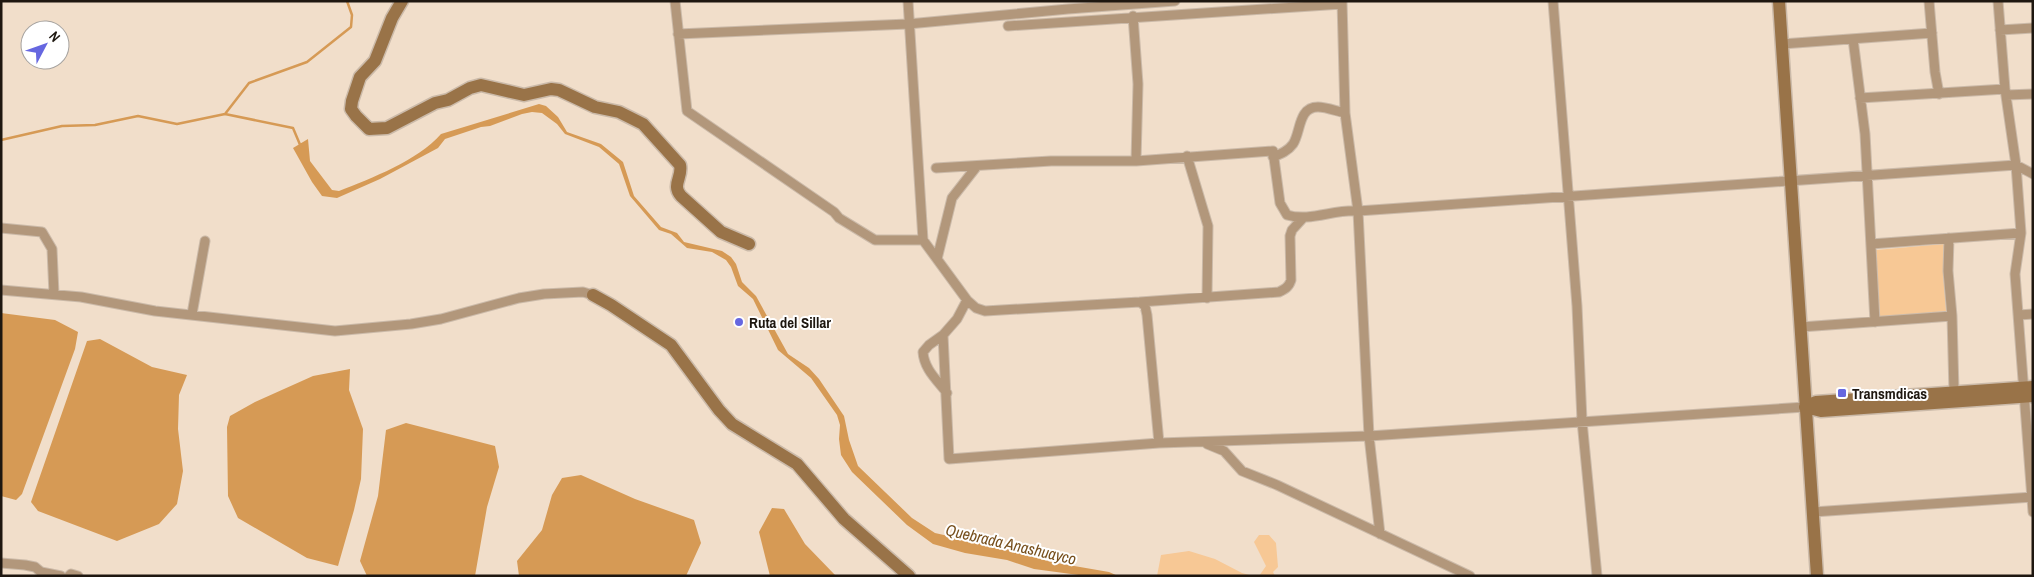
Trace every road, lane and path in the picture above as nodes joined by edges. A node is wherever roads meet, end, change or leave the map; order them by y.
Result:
1 (402, 1) edge
2 (675, 1) edge
3 (908, 1) edge
4 (1175, 1) edge
5 (1553, 1) edge
6 (1779, 1) edge
7 (1929, 1) edge
8 (1998, 1) edge
9 (1135, 3) edge
10 (1342, 3) edge
11 (1068, 5) edge
12 (1133, 16) junction
13 (908, 24) junction
14 (1008, 26) dead end
15 (2033, 28) edge
16 (2000, 30) junction
17 (1932, 33) junction
18 (678, 34) junction
19 (1853, 39) junction
20 (1782, 44) junction
21 (2005, 92) junction
22 (1939, 94) junction
23 (2033, 94) edge
24 (1860, 98) junction
25 (1345, 114) junction
26 (1187, 156) junction
27 (1273, 157) junction
28 (1136, 161) junction
29 (2016, 165) junction
30 (977, 166) junction
31 (936, 168) dead end
32 (2033, 174) edge
33 (1867, 176) junction
34 (1791, 181) junction
35 (1568, 196) junction
36 (1358, 211) junction
37 (1303, 218) junction
38 (1, 228) edge
39 (2021, 233) junction
40 (1949, 238) junction
41 (923, 240) junction
42 (204, 241) dead end
43 (749, 244) dead end
44 (1871, 244) junction
45 (937, 259) junction
46 (1, 290) edge
47 (54, 294) junction
48 (593, 295) joint
49 (1207, 298) junction
50 (967, 300) junction
51 (1140, 302) junction
52 (192, 314) junction
53 (2033, 314) edge
54 (2019, 315) junction
55 (1952, 316) junction
56 (1875, 322) junction
57 (1800, 327) junction
58 (943, 335) junction
59 (1954, 392) junction
60 (2029, 392) edge
61 (947, 394) junction
62 (1805, 407) junction
63 (1582, 421) junction
64 (1369, 436) junction
65 (1205, 442) junction
66 (1159, 443) junction
67 (2032, 497) edge
68 (1813, 512) junction
69 (2033, 512) edge
70 (1380, 534) junction
71 (1, 563) edge
72 (61, 576) edge
73 (69, 576) edge
74 (78, 576) edge
75 (909, 576) edge
76 (1470, 576) edge
77 (1597, 576) edge
78 (1817, 576) edge

1 - 43 street
2 - 18 street
3 - 13 street
4 - 9 street
5 - 35 street
6 - 20 street
7 - 17 street
8 - 16 street
9 - 11 street
10 - 12 street
10 - 25 street
11 - 13 street
12 - 14 street
12 - 28 street
13 - 18 street
13 - 41 street
15 - 16 street
16 - 21 street
17 - 19 street
17 - 22 street
18 - 41 street
19 - 20 street
19 - 24 street
20 - 34 street
21 - 22 street
21 - 23 street
21 - 29 street
22 - 24 street
24 - 33 street
25 - 27 street
25 - 36 street
26 - 27 street
26 - 28 street
26 - 49 street
27 - 37 street
28 - 30 street
29 - 32 street
29 - 33 street
29 - 39 street
30 - 31 street
30 - 45 street
33 - 34 street
33 - 44 street
34 - 35 street
34 - 57 street
35 - 36 street
35 - 63 street
36 - 37 street
36 - 64 street
37 - 49 street
38 - 47 street
39 - 40 street
39 - 54 street
40 - 44 street
40 - 55 street
41 - 45 street
42 - 52 street
44 - 56 street
45 - 50 street
46 - 47 street
47 - 52 street
48 - 52 street
48 - 75 street
49 - 51 street
50 - 51 street
50 - 58 street
51 - 66 street
53 - 54 street
54 - 60 street
55 - 56 street
55 - 59 street
56 - 57 street
57 - 62 street
58 - 61 street
58 - 61 street
59 - 60 street
59 - 62 street
60 - 62 street
60 - 67 street
61 - 66 street
62 - 63 street
62 - 68 street
63 - 64 street
63 - 77 street
64 - 65 street
64 - 70 street
65 - 66 street
65 - 70 street
67 - 68 street
67 - 69 street
68 - 78 street
70 - 76 street
71 - 72 street
73 - 74 street

